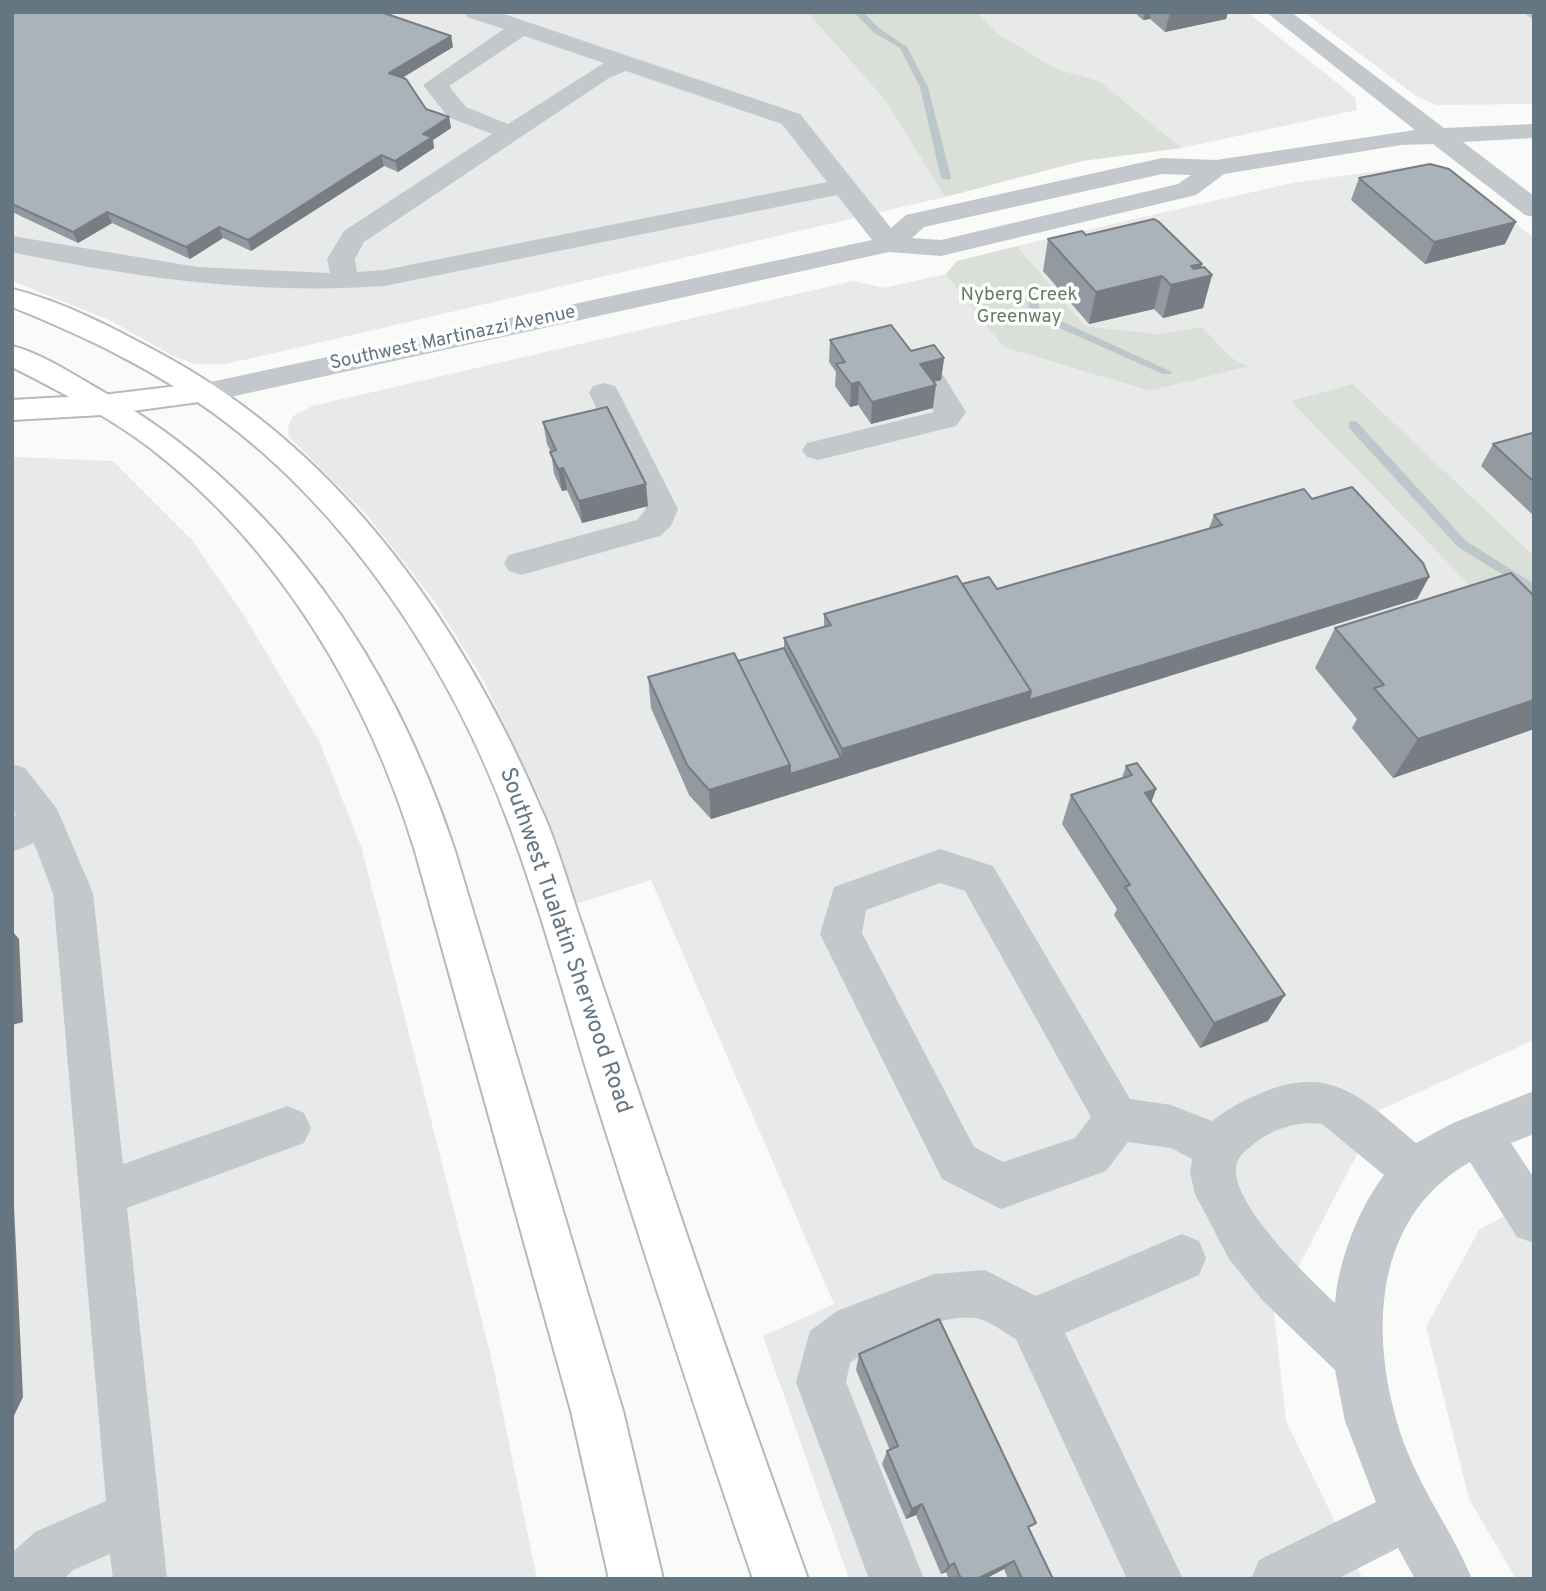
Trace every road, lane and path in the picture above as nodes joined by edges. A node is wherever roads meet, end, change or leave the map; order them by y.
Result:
1 (475, 12) edge
2 (1277, 12) edge
3 (521, 28) junction
4 (625, 63) junction
5 (1534, 131) edge
6 (510, 133) junction
7 (1439, 136) junction
8 (843, 186) junction
9 (1534, 209) edge
10 (12, 244) edge
11 (890, 244) junction
12 (345, 282) junction
13 (12, 297) edge
14 (12, 355) edge
15 (923, 371) edge
16 (203, 393) junction
17 (604, 393) dead end
18 (102, 405) junction
19 (12, 410) edge
20 (818, 450) dead end
21 (521, 563) dead end
22 (12, 779) edge
23 (28, 828) edge
24 (1534, 1112) edge
25 (1117, 1120) junction
26 (288, 1128) dead end
27 (1479, 1135) junction
28 (1219, 1150) junction
29 (1417, 1173) junction
30 (102, 1194) junction
31 (1534, 1220) edge
32 (1182, 1258) dead end
33 (1032, 1322) junction
34 (1357, 1357) junction
35 (1408, 1515) junction
36 (134, 1516) junction
37 (24, 1579) edge
38 (140, 1579) edge
39 (636, 1579) edge
40 (781, 1579) edge
41 (897, 1579) edge
42 (1156, 1579) edge
43 (1278, 1579) edge
44 (1445, 1579) edge

1 - 3 street
2 - 7 street
3 - 4 street
3 - 6 street
4 - 6 street
4 - 8 street
5 - 7 street, Southwest Martinazzi Avenue
6 - 12 street
7 - 9 street
7 - 11 street, Southwest Martinazzi Avenue
8 - 11 street
8 - 12 street
10 - 12 street
11 - 16 street, Southwest Martinazzi Avenue
13 - 16 main road, Southwest Tualatin Sherwood Road
14 - 18 main road
15 - 20 street
16 - 18 main road, Southwest Martinazzi Avenue
16 - 40 main road, Southwest Tualatin Sherwood Road
17 - 21 street
18 - 19 main road, Southwest Martinazzi Avenue
18 - 39 main road
22 - 23 street
23 - 30 street
24 - 27 street
25 - 25 street
25 - 28 street
26 - 30 street
27 - 29 street
27 - 31 street
28 - 29 street
28 - 34 street
29 - 34 street
30 - 36 street
32 - 33 street
33 - 41 street
33 - 42 street
34 - 35 street
35 - 43 street
35 - 44 street
36 - 37 street
36 - 38 street

